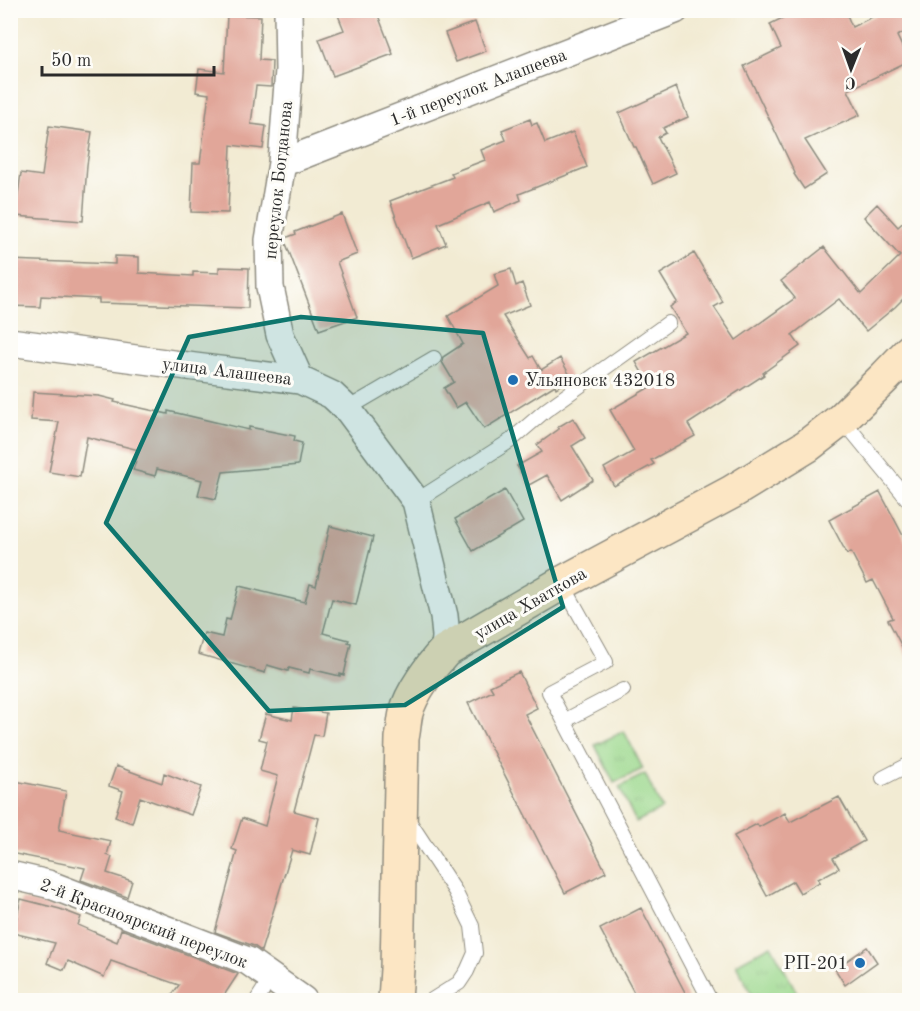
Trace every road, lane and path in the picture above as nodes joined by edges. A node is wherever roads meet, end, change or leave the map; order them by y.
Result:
1 (288, 10) edge
2 (675, 10) edge
3 (282, 163) junction
4 (668, 323) dead end
5 (10, 342) edge
6 (909, 351) edge
7 (434, 358) dead end
8 (300, 380) junction
9 (347, 409) junction
10 (842, 419) junction
11 (416, 501) junction
12 (909, 502) edge
13 (562, 583) junction
14 (445, 651) junction
15 (623, 690) dead end
16 (564, 721) junction
17 (909, 764) edge
18 (883, 778) dead end
19 (401, 808) junction
20 (10, 875) edge
21 (271, 978) junction
22 (257, 1000) edge
23 (303, 1000) edge
24 (394, 1000) edge
25 (432, 1000) edge
26 (710, 1000) edge

1 - 3 street, переулок Богданова
2 - 3 street, 1-й переулок Алашеева
3 - 8 street, переулок Богданова
4 - 11 lane
5 - 8 street, улица Алашеева
6 - 10 main road, улица Хваткова
7 - 9 lane
8 - 9 street, улица Алашеева
9 - 11 street, улица Алашеева
10 - 12 lane
10 - 13 main road, улица Хваткова
11 - 14 street, улица Алашеева
13 - 14 main road, улица Хваткова
13 - 16 lane
14 - 19 main road, улица Хваткова
15 - 16 lane
16 - 26 lane
17 - 18 lane
19 - 24 main road, улица Хваткова
19 - 25 lane
20 - 21 street, 2-й Красноярский переулок
21 - 22 lane
21 - 23 street, 2-й Красноярский переулок

